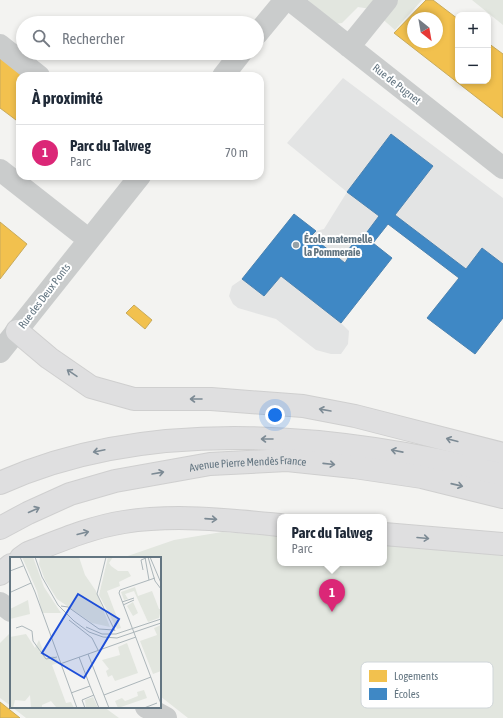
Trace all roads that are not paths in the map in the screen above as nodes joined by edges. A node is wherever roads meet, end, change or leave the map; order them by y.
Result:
1 (285, 0) edge
2 (290, 0) edge
3 (387, 0) edge
4 (264, 26) edge
5 (0, 45) edge
6 (349, 47) junction
7 (16, 58) edge
8 (19, 60) edge
9 (236, 60) edge
10 (34, 72) edge
11 (225, 72) edge
12 (503, 168) edge
13 (0, 170) edge
14 (137, 180) edge
15 (88, 239) junction
16 (17, 331) junction
17 (0, 352) edge
18 (503, 454) edge
19 (503, 475) edge
20 (0, 483) edge
21 (503, 497) edge
22 (277, 525) edge
23 (0, 528) edge
24 (387, 534) edge
25 (503, 544) edge
26 (22, 557) edge
27 (10, 566) edge
28 (0, 574) edge
29 (0, 604) edge
30 (10, 610) edge
31 (148, 708) edge
32 (166, 718) edge

1 - 4 street
2 - 6 street, Rue de Pugnet
3 - 6 street
5 - 7 street
6 - 12 street, Rue de Pugnet
8 - 10 street
9 - 11 street
13 - 15 street
14 - 15 street, Rue des Deux Ponts
15 - 16 street, Rue des Deux Ponts
16 - 17 street, Rue des Deux Ponts
18 -> 16 main road
19 -> 20 main road, Avenue Pierre Mendès France
23 -> 21 main road, Avenue Pierre Mendès France
26 -> 22 main road
24 -> 25 main road
27 - 28 main road
29 - 30 street
31 - 32 street

